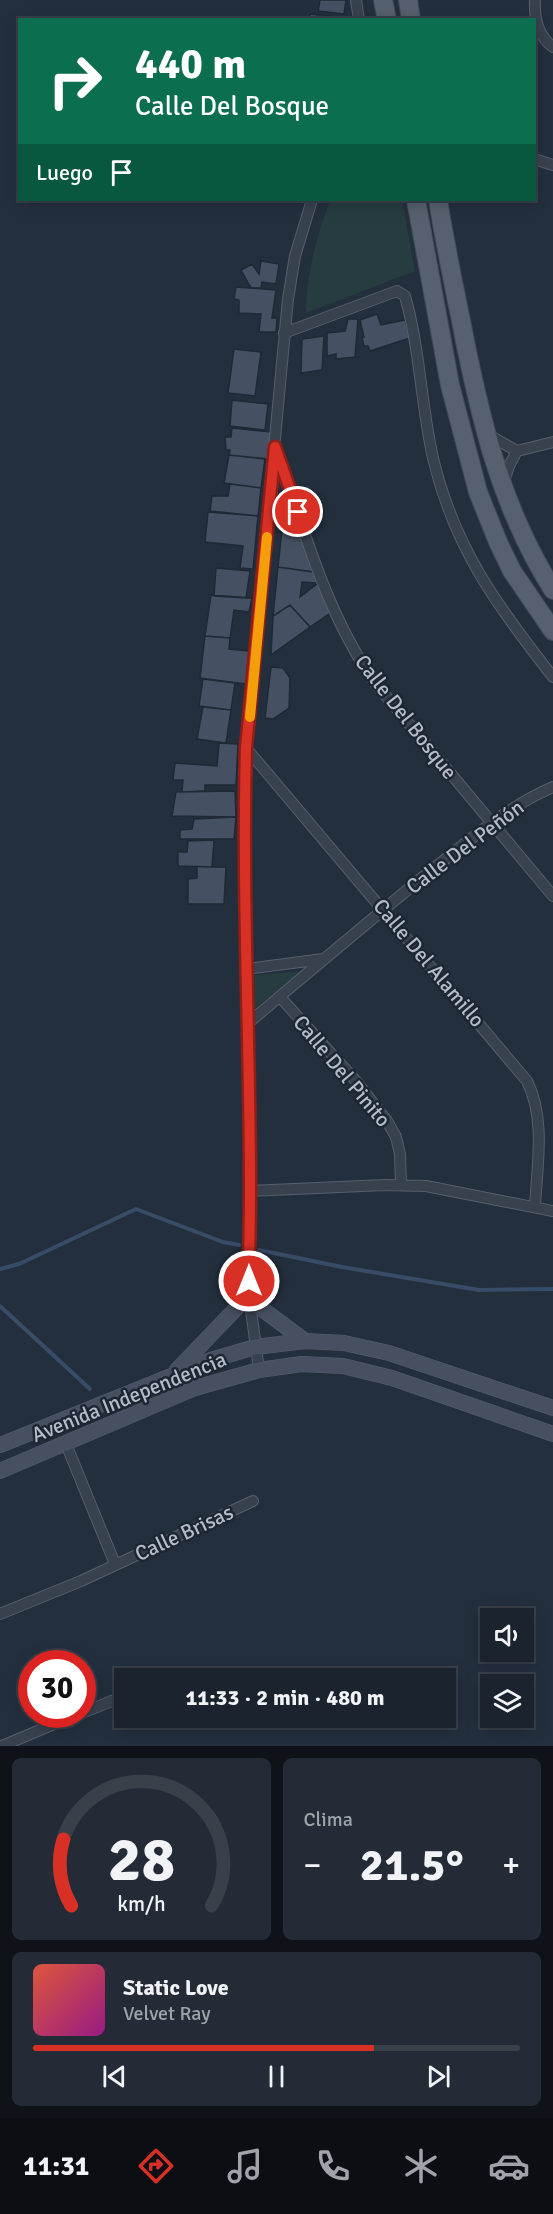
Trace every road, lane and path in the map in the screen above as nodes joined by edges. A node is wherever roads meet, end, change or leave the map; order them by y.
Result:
1 (356, 0) edge
2 (383, 0) edge
3 (408, 0) edge
4 (535, 0) edge
5 (359, 18) edge
6 (387, 18) edge
7 (411, 18) edge
8 (553, 47) edge
9 (536, 160) edge
10 (553, 165) edge
11 (312, 201) edge
12 (416, 201) edge
13 (438, 201) edge
14 (284, 333) junction
15 (485, 432) junction
16 (553, 442) edge
17 (275, 447) junction
18 (517, 451) junction
19 (502, 488) junction
20 (553, 590) edge
21 (553, 631) edge
22 (553, 677) edge
23 (246, 748) junction
24 (553, 787) edge
25 (491, 823) junction
26 (553, 896) edge
27 (384, 909) junction
28 (325, 959) junction
29 (246, 969) junction
30 (280, 997) junction
31 (248, 1024) junction
32 (400, 1184) junction
33 (250, 1191) junction
34 (535, 1207) junction
35 (553, 1211) edge
36 (250, 1297) junction
37 (305, 1341) junction
38 (255, 1347) junction
39 (259, 1370) junction
40 (174, 1373) junction
41 (553, 1408) edge
42 (553, 1434) edge
43 (66, 1444) junction
44 (0, 1445) edge
45 (0, 1471) edge
46 (253, 1501) dead end
47 (115, 1564) junction
48 (0, 1614) edge
49 (114, 1700) edge
50 (96, 1707) edge
51 (46, 1728) edge
52 (2, 1746) edge

1 - 5 street
2 - 6 main road
3 - 7 main road
4 - 8 street
9 - 10 street
11 - 14 street
12 - 21 main road
13 - 15 main road
14 - 17 street
14 - 22 street
15 - 18 street
15 - 19 main road
16 - 18 street
17 - 23 street
17 - 25 street, Calle Del Bosque
18 - 19 street
19 - 20 main road
23 - 27 street, Calle Del Alamillo
23 - 29 street
24 - 25 street, Calle Del Peñón
25 - 26 street, Calle Del Bosque
25 - 27 street, Calle Del Peñón
27 - 28 street, Calle Del Peñón
27 - 34 street, Calle Del Alamillo
28 - 29 street
28 - 30 street, Calle Del Peñón
29 - 31 street
30 - 31 street, Calle Del Peñón
30 - 32 street, Calle Del Pinito
31 - 33 street
32 - 33 street
32 - 34 street
33 - 36 street
34 - 35 street
36 - 37 main road
36 - 38 street
36 - 40 main road
37 - 38 main road, Avenida Independencia
37 - 41 main road, Avenida Independencia
38 - 39 street
38 - 40 main road, Avenida Independencia
39 - 42 main road, Avenida Independencia
39 - 43 main road, Avenida Independencia
40 - 44 main road, Avenida Independencia
43 - 45 main road, Avenida Independencia
43 - 47 street
46 - 47 street, Calle Brisas
47 - 48 street, Calle Brisas
49 - 50 street
51 - 52 street

